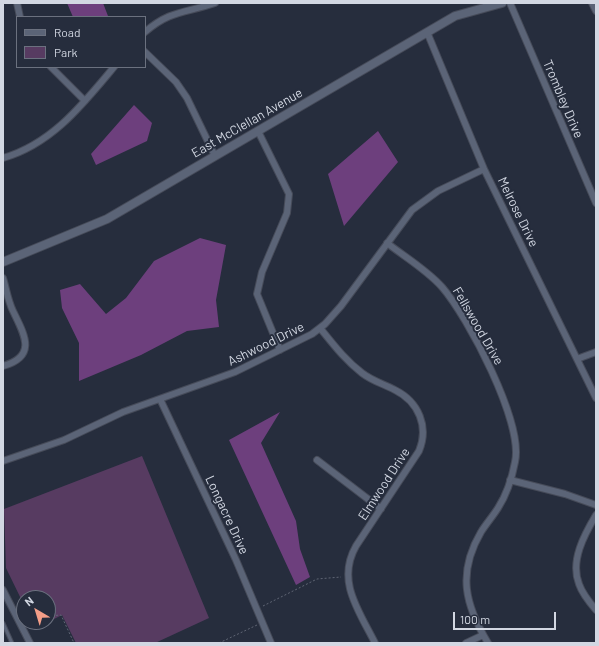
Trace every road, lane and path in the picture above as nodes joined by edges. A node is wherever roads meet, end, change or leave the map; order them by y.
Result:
1 (17, 3) edge
2 (215, 3) edge
3 (502, 3) edge
4 (510, 3) edge
5 (592, 3) edge
6 (596, 11) edge
7 (20, 16) edge
8 (146, 31) edge
9 (427, 32) junction
10 (146, 53) edge
11 (52, 68) edge
12 (113, 68) edge
13 (86, 101) junction
14 (258, 131) junction
15 (215, 156) junction
16 (3, 158) edge
17 (484, 169) junction
18 (596, 203) edge
19 (387, 243) junction
20 (3, 262) edge
21 (3, 278) edge
22 (320, 328) junction
23 (280, 350) junction
24 (596, 352) edge
25 (577, 359) junction
26 (3, 366) edge
27 (596, 398) edge
28 (160, 399) junction
29 (317, 460) dead end
30 (3, 461) edge
31 (510, 480) junction
32 (596, 505) edge
33 (381, 509) junction
34 (596, 515) edge
35 (348, 577) junction
36 (3, 590) edge
37 (257, 609) junction
38 (596, 610) edge
39 (56, 615) edge
40 (262, 622) junction
41 (3, 623) edge
42 (483, 635) junction
43 (12, 643) edge
44 (30, 643) edge
45 (74, 643) edge
46 (219, 643) edge
47 (271, 643) edge
48 (375, 643) edge
49 (466, 643) edge
50 (488, 643) edge

1 - 7 street
2 - 8 street
3 - 9 street, East McClellan Avenue
4 - 18 street, Trombley Drive
5 - 6 street
9 - 14 street, East McClellan Avenue
9 - 17 street, Melrose Drive
10 - 15 street
11 - 13 street
12 - 13 street
13 - 16 street
14 - 15 street, East McClellan Avenue
14 - 23 street
15 - 20 street, East McClellan Avenue
17 - 19 street, Ashwood Drive
17 - 25 street, Melrose Drive
19 - 22 street, Ashwood Drive
19 - 31 street, Fellswood Drive
21 - 26 street
22 - 23 street, Ashwood Drive
22 - 33 street, Elmwood Drive
23 - 28 street, Ashwood Drive
24 - 25 street
25 - 27 street, Melrose Drive
28 - 30 street, Ashwood Drive
28 - 37 street, Longacre Drive
29 - 33 street
31 - 32 street
31 - 42 street, Fellswood Drive
33 - 35 street, Elmwood Drive
34 - 38 street
35 - 37 path
35 - 48 street, Elmwood Drive
36 - 44 street
37 - 40 street, Longacre Drive
39 - 45 path
40 - 46 path
40 - 47 street, Longacre Drive
41 - 43 lane
42 - 49 street
42 - 50 street, Fellswood Drive

